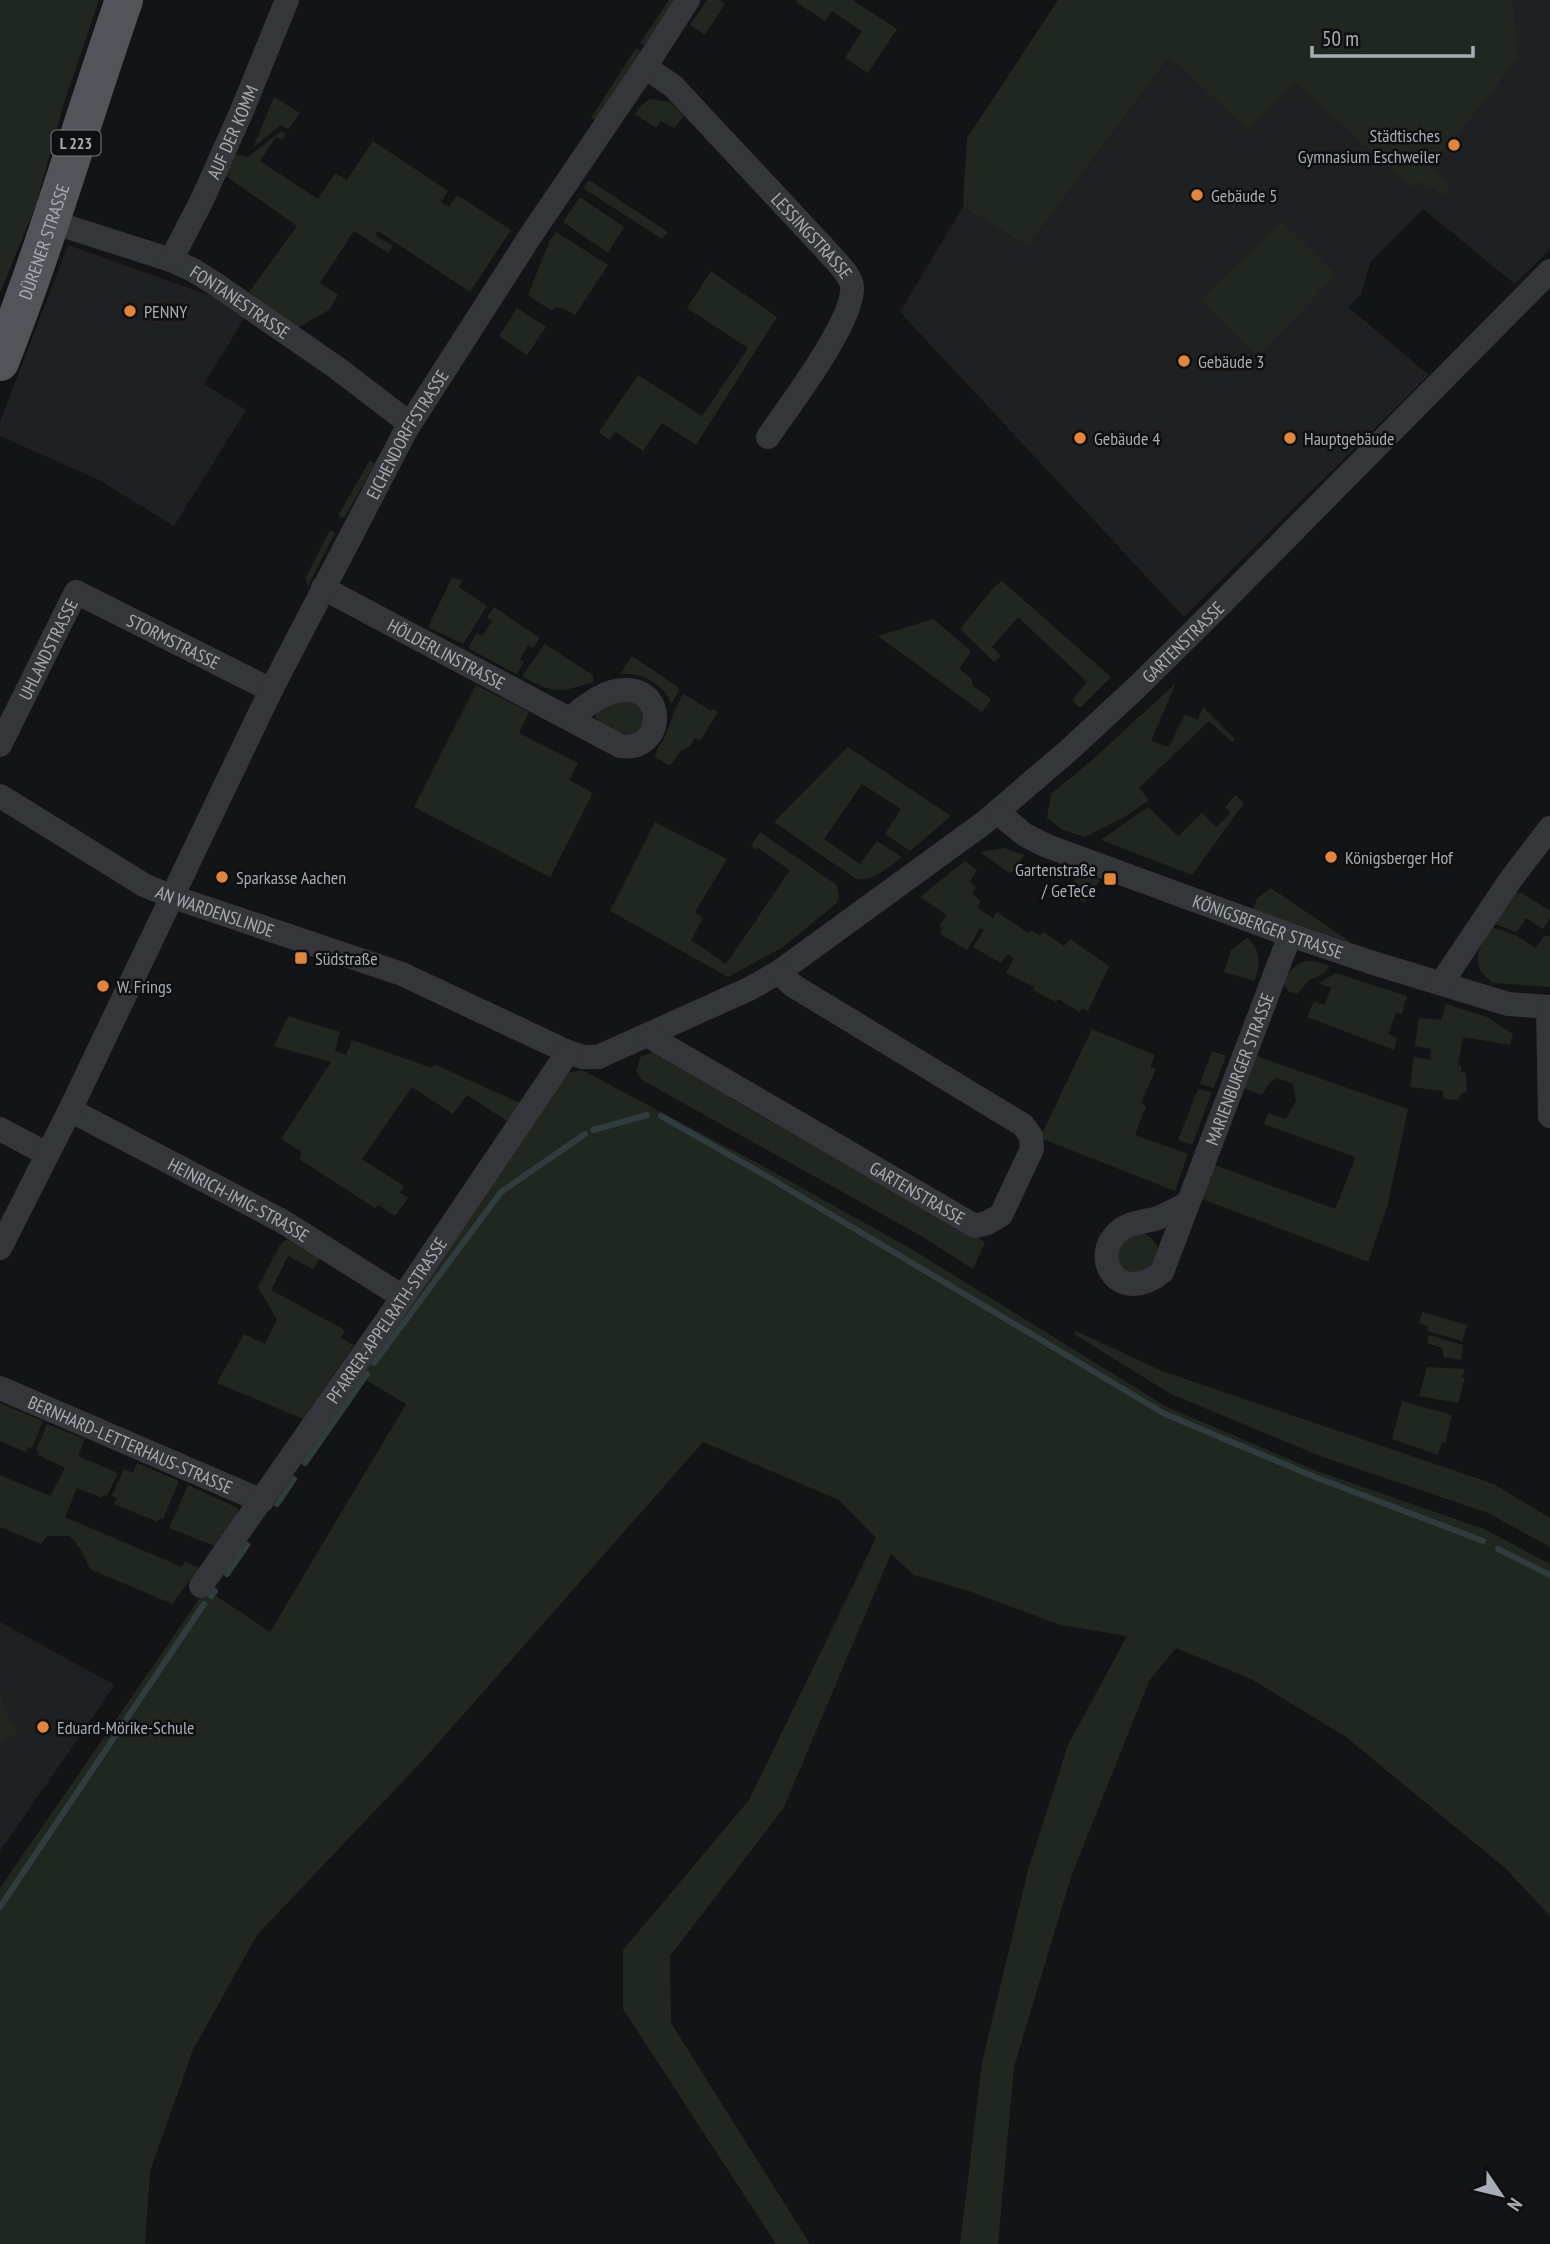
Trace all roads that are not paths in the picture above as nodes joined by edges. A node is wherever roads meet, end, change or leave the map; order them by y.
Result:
1 (124, 0) edge
2 (286, 0) edge
3 (688, 0) edge
4 (645, 67) junction
5 (52, 222) junction
6 (171, 260) junction
7 (1550, 271) edge
8 (0, 362) edge
9 (409, 423) junction
10 (768, 437) dead end
11 (323, 588) junction
12 (76, 592) joint
13 (271, 690) junction
14 (570, 718) dead end
15 (0, 745) edge
16 (0, 796) edge
17 (997, 812) junction
18 (1550, 828) edge
19 (173, 897) junction
20 (1290, 935) junction
21 (779, 972) junction
22 (1442, 982) junction
23 (1549, 1007) edge
24 (647, 1035) junction
25 (568, 1052) junction
26 (598, 1057) joint
27 (70, 1110) junction
28 (1550, 1116) edge
29 (0, 1129) edge
30 (47, 1154) junction
31 (1188, 1203) dead end
32 (0, 1248) edge
33 (403, 1297) junction
34 (0, 1388) edge
35 (262, 1501) junction
36 (201, 1586) dead end

1 - 5 main road, DÜRENER STRASSE / L 223
2 - 6 street, AUF DER KOMM
3 - 4 street, EICHENDORFFSTRASSE
4 - 9 street, EICHENDORFFSTRASSE
4 - 10 street, LESSINGSTRASSE
5 - 6 street, FONTANESTRASSE
5 - 8 main road, DÜRENER STRASSE / L 223
6 - 9 street, FONTANESTRASSE
7 - 17 street, GARTENSTRASSE
9 - 11 street, EICHENDORFFSTRASSE
11 - 13 street, EICHENDORFFSTRASSE
11 - 14 street, HÖLDERLINSTRASSE
12 - 13 street, STORMSTRASSE
12 - 15 street, UHLANDSTRASSE
13 - 19 street, EICHENDORFFSTRASSE
16 - 19 street, AN WARDENSLINDE
17 - 20 street, KÖNIGSBERGER STRASSE
17 - 21 street, GARTENSTRASSE
18 - 22 street
19 - 25 street, AN WARDENSLINDE
19 - 27 street, EICHENDORFFSTRASSE
20 - 22 street, KÖNIGSBERGER STRASSE
20 - 31 street, MARIENBURGER STRASSE
21 - 24 street, GARTENSTRASSE
21 - 24 street, GARTENSTRASSE
22 - 23 street, KÖNIGSBERGER STRASSE
23 - 28 street
24 - 26 street, GARTENSTRASSE
25 - 26 street, AN WARDENSLINDE
25 - 33 street, PFARRER-APPELRATH-STRASSE
27 - 30 street, EICHENDORFFSTRASSE
27 - 33 street, HEINRICH-IMIG-STRASSE
29 - 30 street
30 - 32 street, EICHENDORFFSTRASSE
33 - 35 street, PFARRER-APPELRATH-STRASSE
34 - 35 street, BERNHARD-LETTERHAUS-STRASSE
35 - 36 street, PFARRER-APPELRATH-STRASSE

